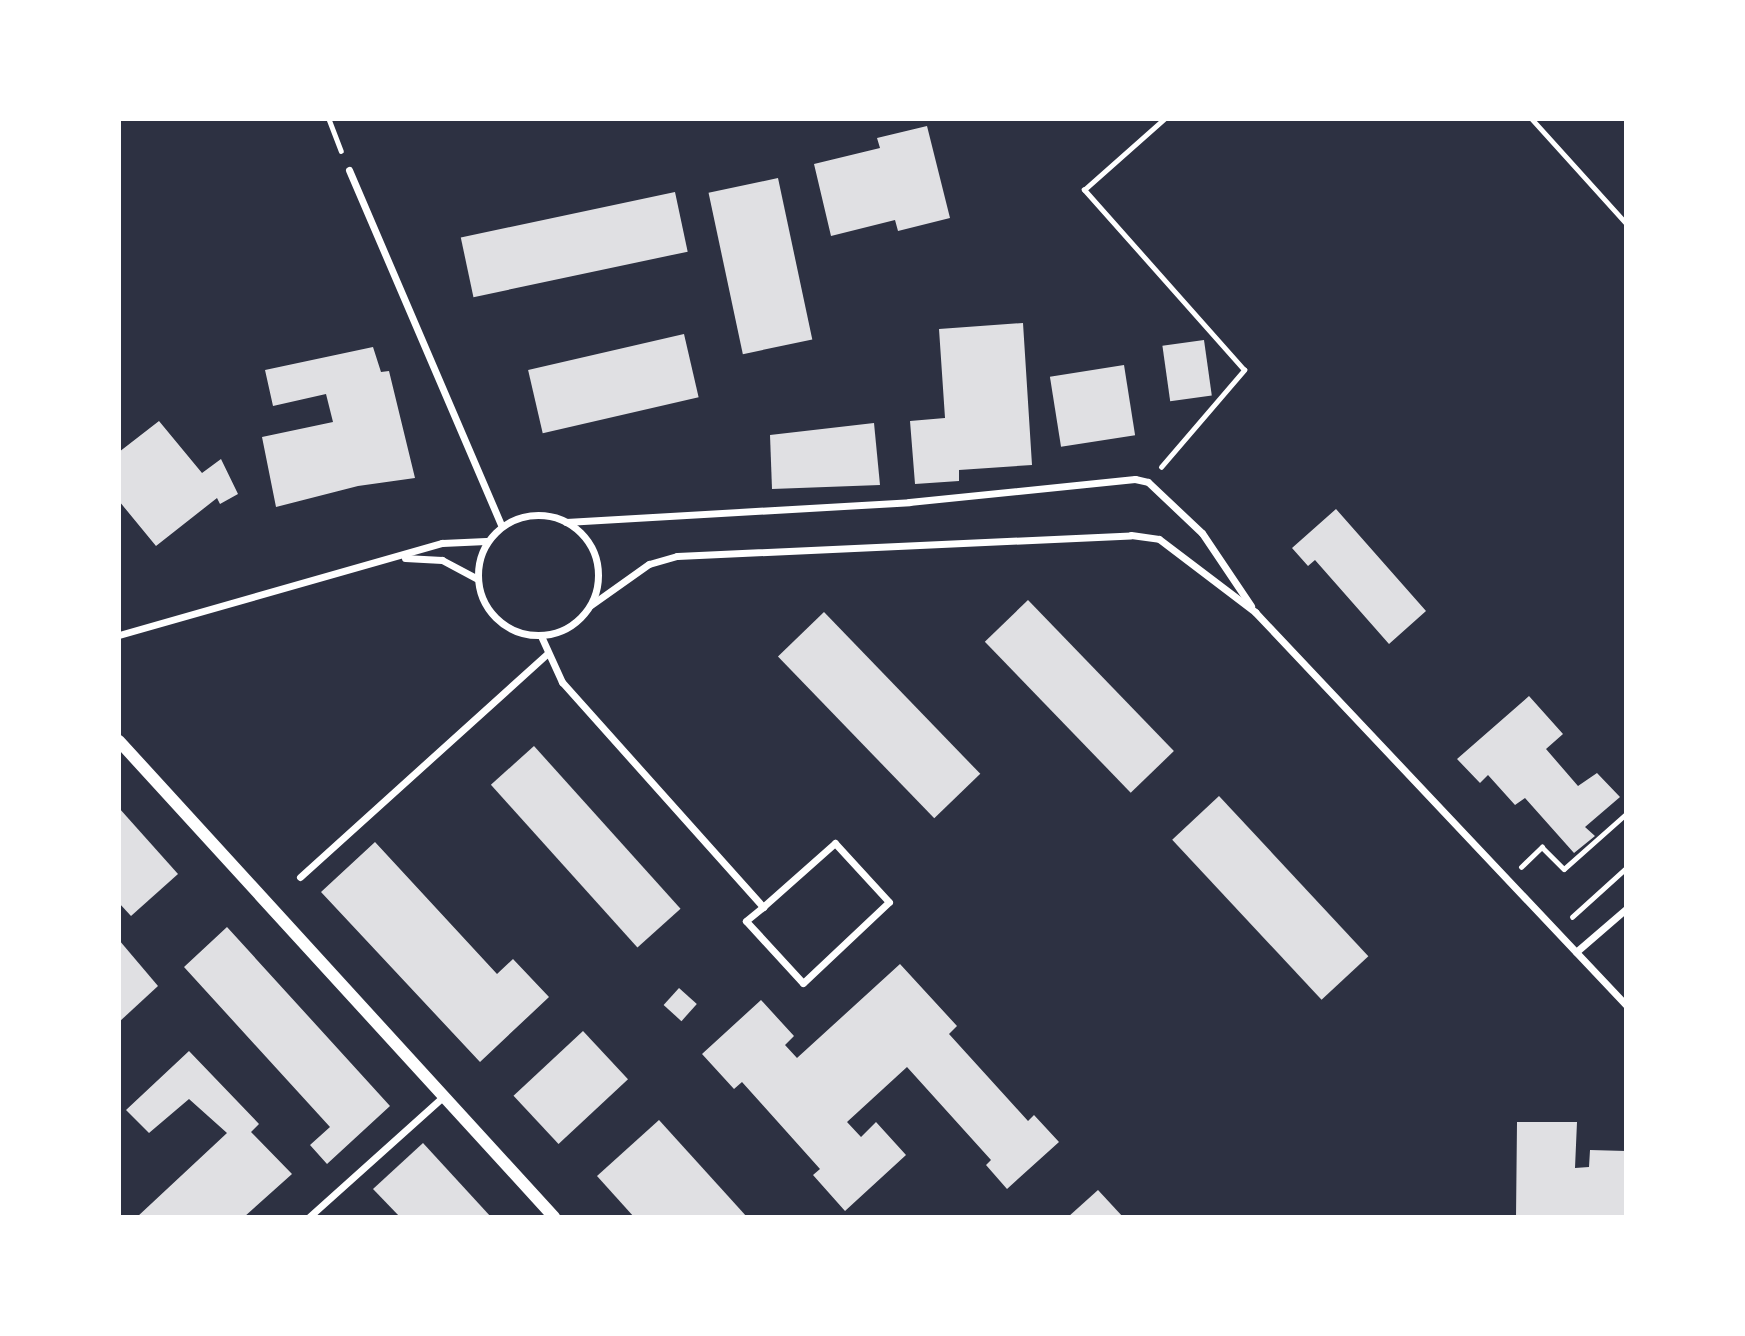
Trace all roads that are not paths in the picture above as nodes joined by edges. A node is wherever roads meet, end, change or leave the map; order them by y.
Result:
1 (349, 170) road end
2 (566, 522) junction
3 (501, 525) junction
4 (486, 541) junction
5 (400, 558) junction
6 (477, 578) junction
7 (592, 605) junction
8 (1255, 612) junction
9 (119, 635) edge
10 (541, 636) junction
11 (547, 654) junction
12 (119, 741) edge
13 (300, 877) dead end
14 (763, 907) junction
15 (1626, 909) edge
16 (1576, 952) junction
17 (1626, 1005) edge
18 (444, 1096) junction
19 (309, 1217) edge
20 (554, 1217) edge

1 - 3 street
2 - 3 street
2 - 7 street
2 - 8 street
3 - 4 street
4 - 5 street
4 - 6 street
5 - 6 street
5 - 9 street
6 - 10 street
7 - 8 street
7 - 10 street
8 - 16 street
10 - 11 street
11 - 13 street
11 - 14 street
12 - 18 street
14 - 14 street
15 - 16 street
16 - 17 street
18 - 19 street
18 - 20 street

